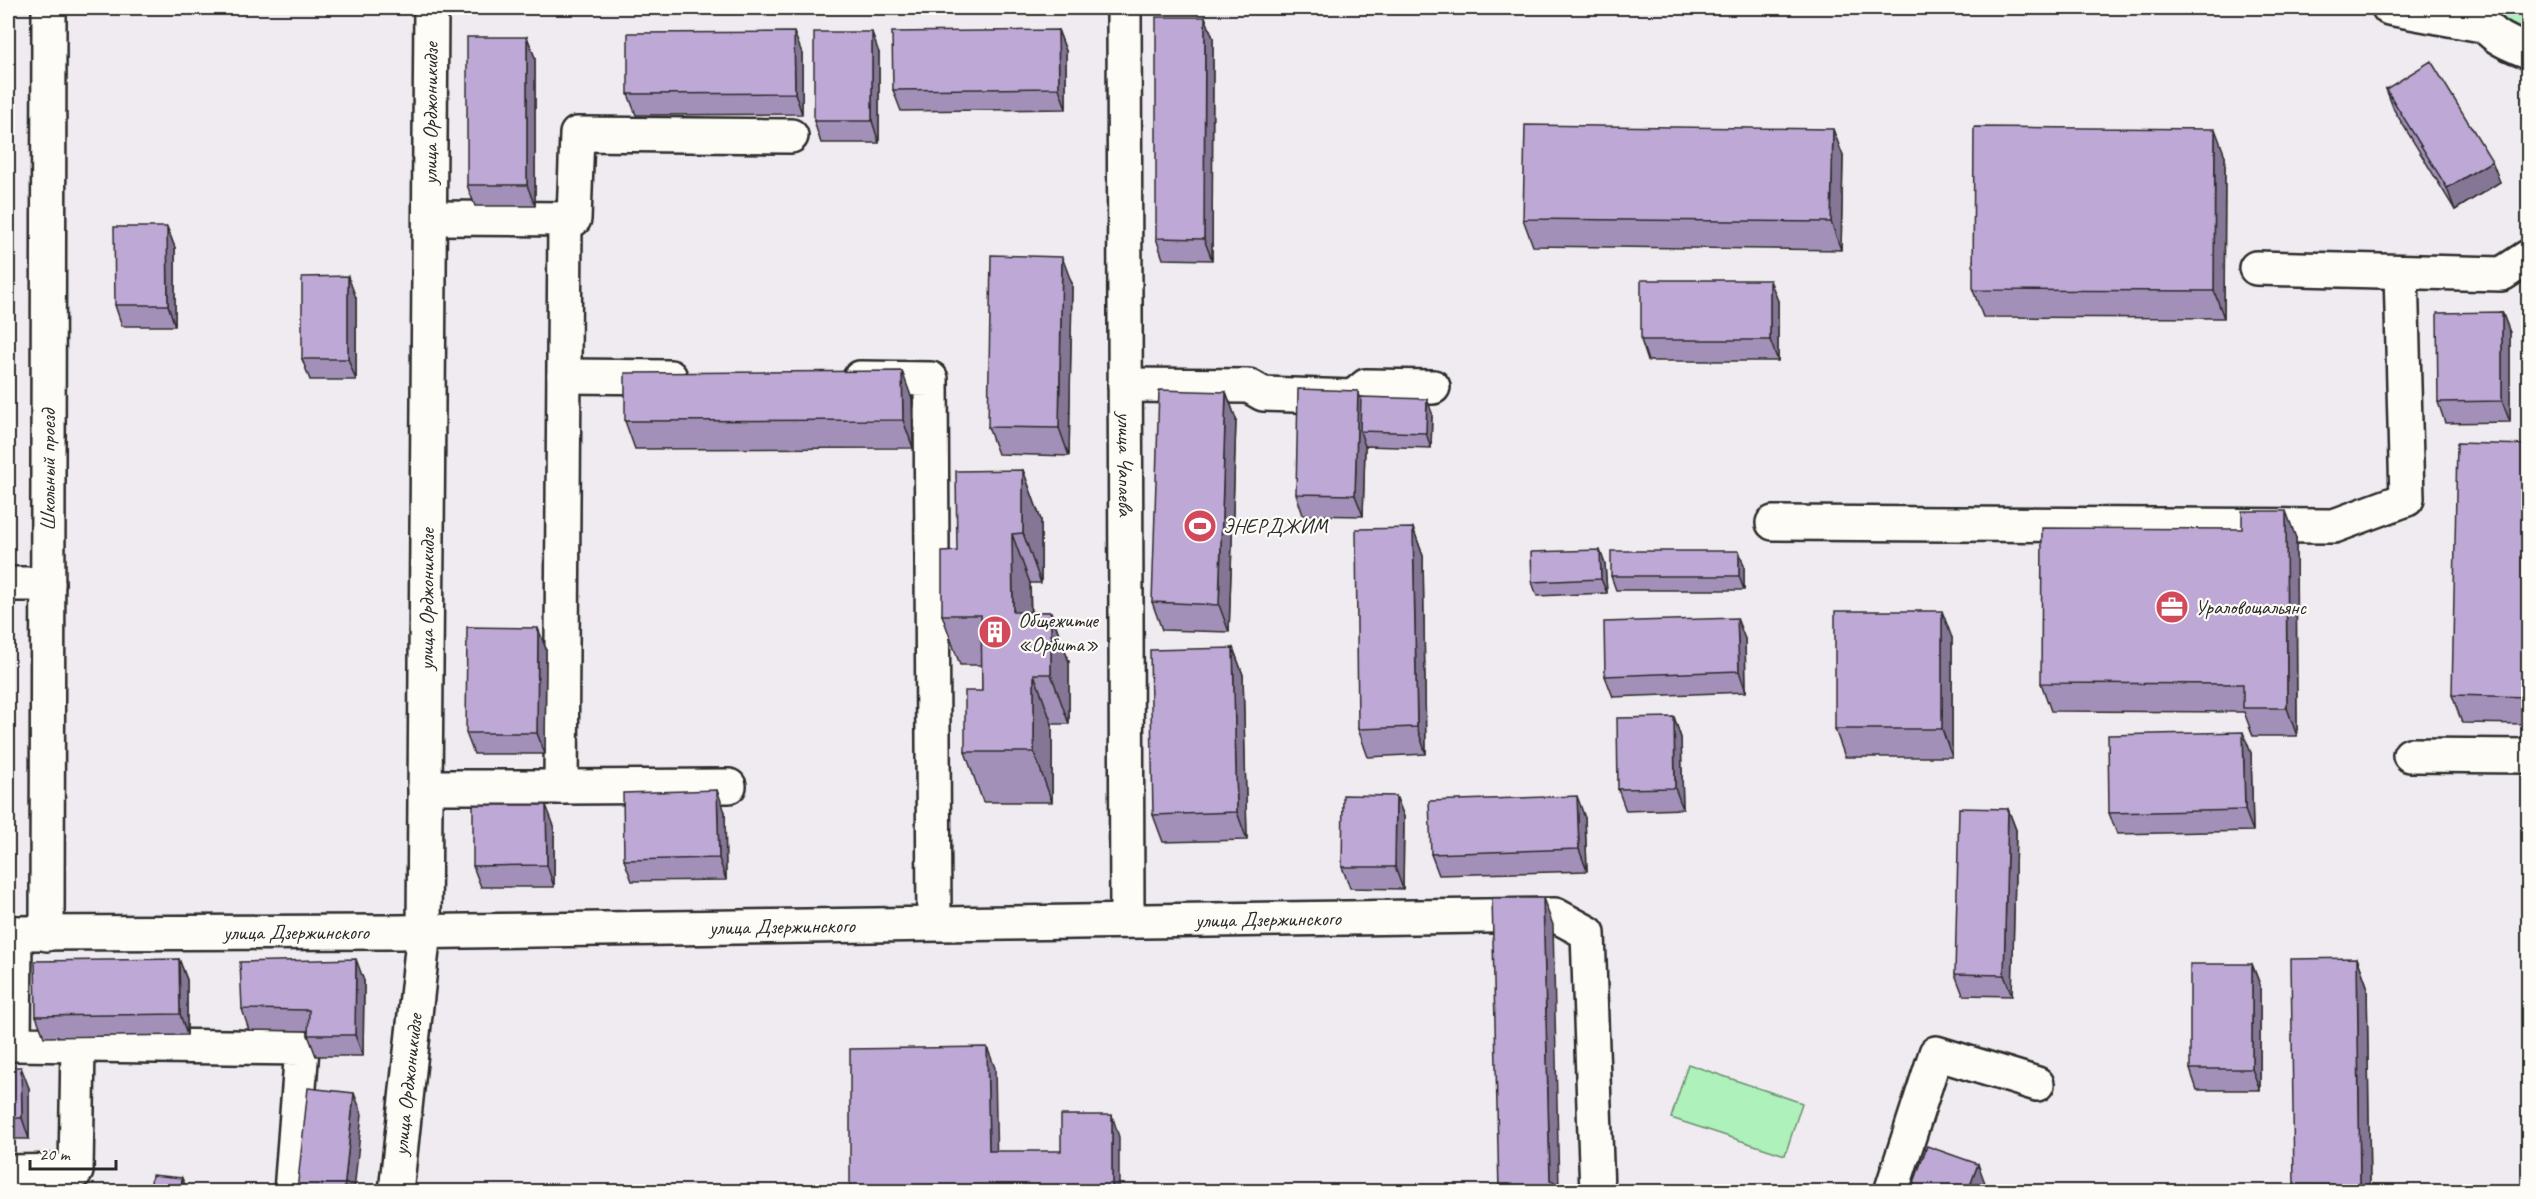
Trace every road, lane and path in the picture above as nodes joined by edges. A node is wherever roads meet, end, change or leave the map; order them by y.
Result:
1 (49, 8) edge
2 (431, 8) edge
3 (1124, 8) edge
4 (2389, 8) edge
5 (2497, 31) edge
6 (2529, 74) edge
7 (790, 136) dead end
8 (430, 218) junction
9 (565, 219) junction
10 (2529, 258) edge
11 (2256, 268) dead end
12 (2401, 272) junction
13 (564, 376) junction
14 (694, 377) edge
15 (836, 378) edge
16 (1125, 385) junction
17 (1433, 387) dead end
18 (1773, 523) dead end
19 (8, 584) edge
20 (48, 584) junction
21 (2410, 755) dead end
22 (2529, 756) edge
23 (729, 786) dead end
24 (426, 788) junction
25 (561, 788) junction
26 (1127, 920) junction
27 (934, 923) junction
28 (424, 931) junction
29 (23, 933) edge
30 (78, 1045) junction
31 (2037, 1084) dead end
32 (8, 1172) edge
33 (291, 1191) edge
34 (396, 1191) edge
35 (1597, 1191) edge
36 (1891, 1191) edge

1 - 20 street, Школьный проезд
2 - 8 street, улица Орджоникидзе
3 - 16 street, улица Чапаева
4 - 5 street
5 - 6 street
7 - 9 street
8 - 9 street
8 - 24 street, улица Орджоникидзе
9 - 13 street
10 - 12 street
11 - 12 street
12 - 18 street
13 - 14 street
13 - 25 street
15 - 27 street
16 - 17 street
16 - 26 street, улица Чапаева
19 - 20 street
20 - 29 street, Школьный проезд
21 - 22 street
23 - 25 street
24 - 25 street
24 - 28 street, улица Орджоникидзе
26 - 27 street, улица Дзержинского
26 - 35 street, улица Дзержинского
27 - 28 street, улица Дзержинского
28 - 29 street, улица Дзержинского
28 - 34 street, улица Орджоникидзе
29 - 30 street, Школьный проезд
30 - 32 street
30 - 33 street
31 - 36 street

